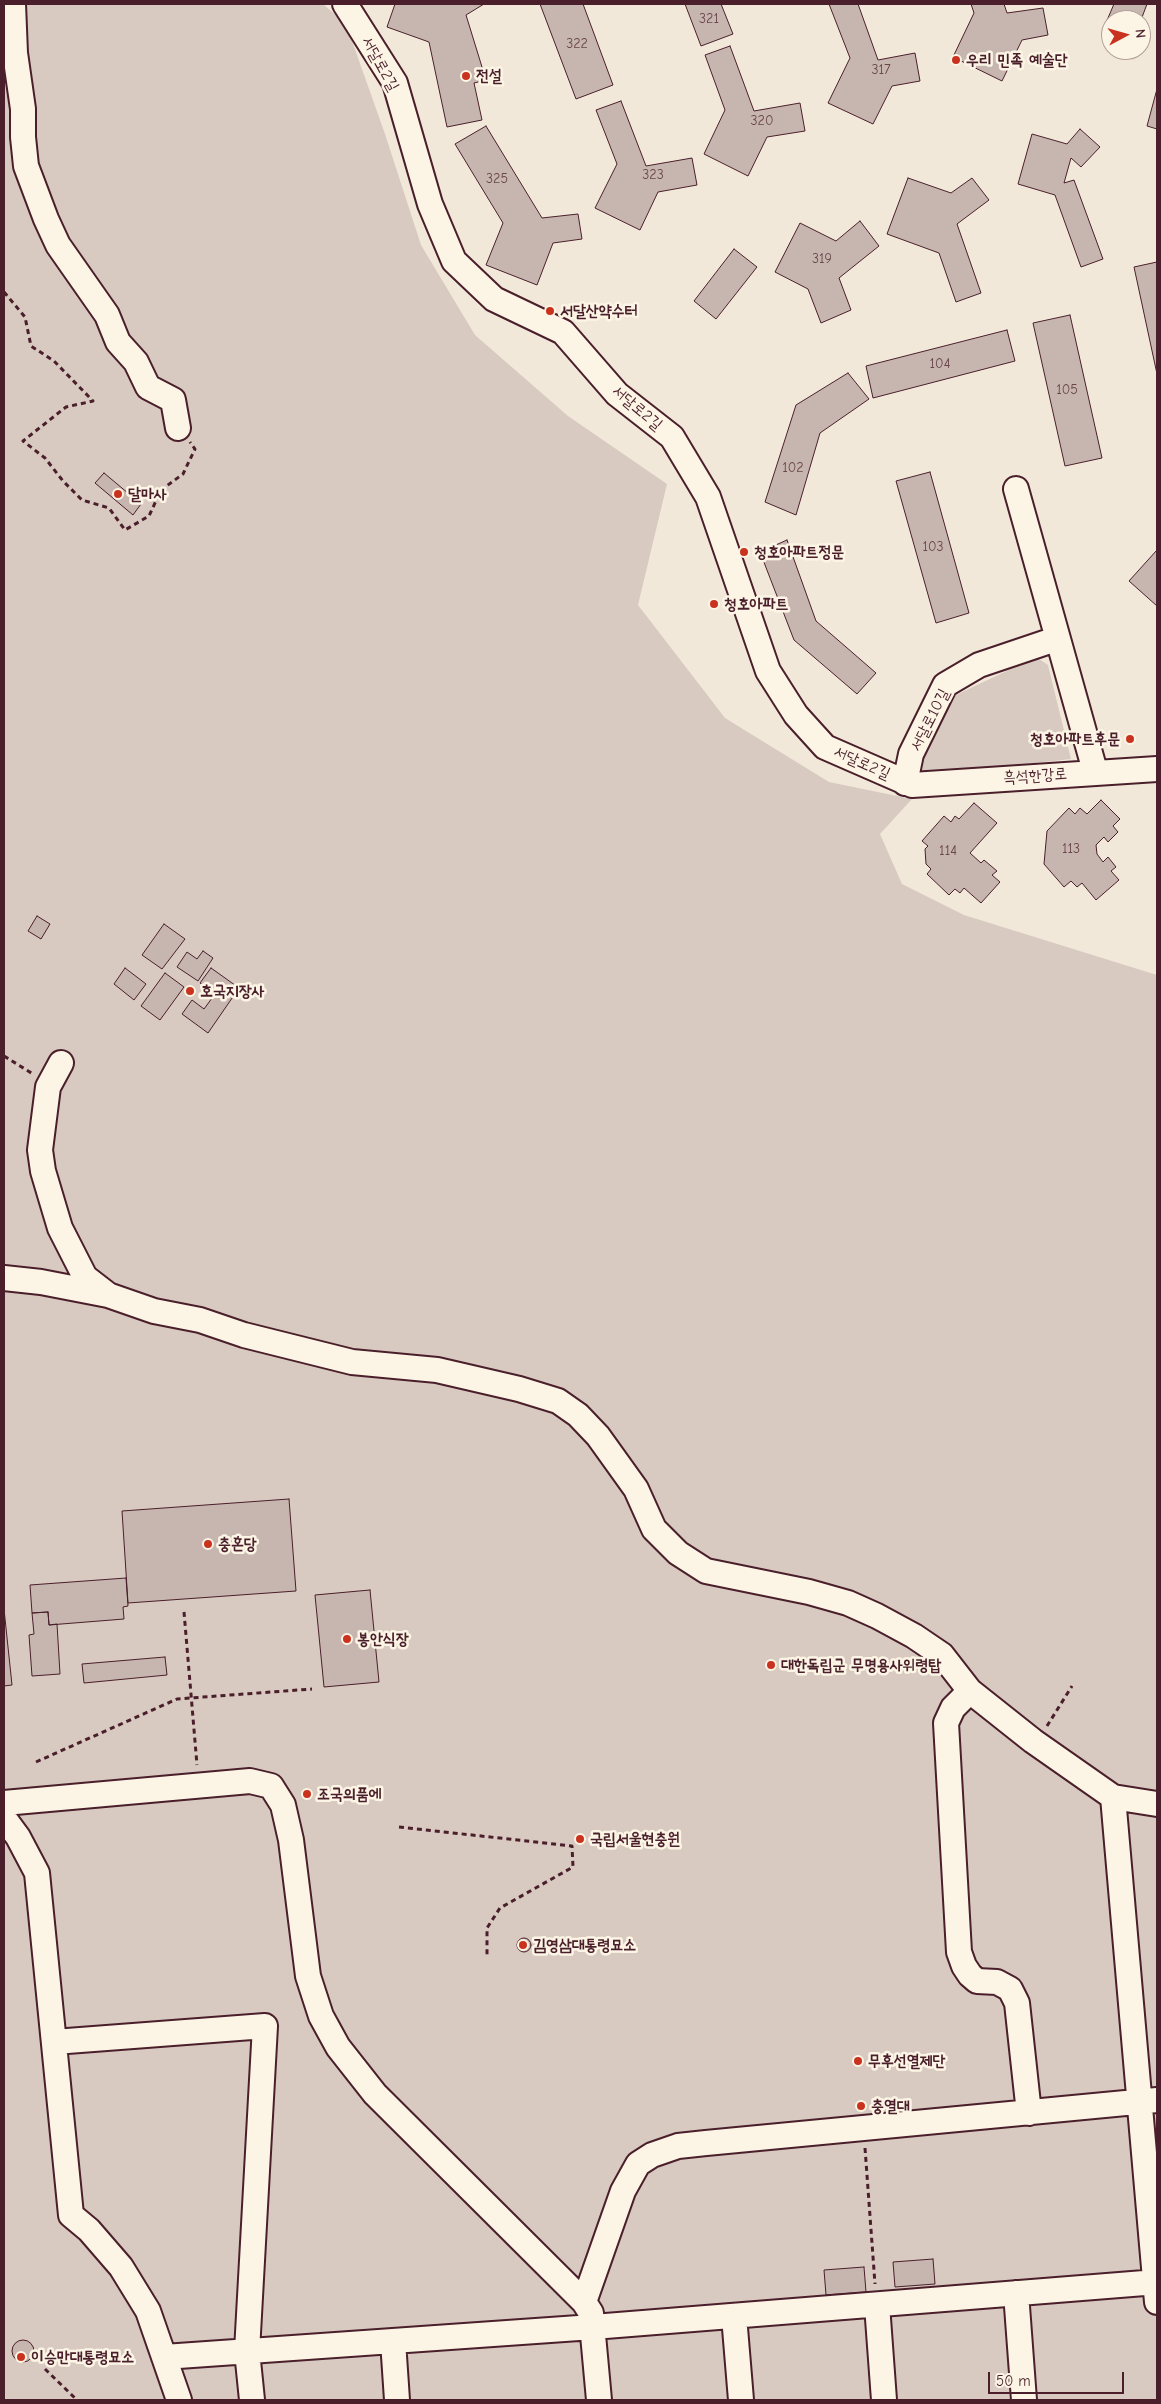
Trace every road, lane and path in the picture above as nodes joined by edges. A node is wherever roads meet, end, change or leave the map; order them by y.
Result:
1 (14, 4) edge
2 (345, 4) edge
3 (4, 292) edge
4 (178, 428) joint
5 (1016, 490) dead end
6 (1056, 639) junction
7 (1157, 769) edge
8 (1094, 771) junction
9 (909, 784) junction
10 (4, 1056) edge
11 (61, 1063) dead end
12 (48, 1087) junction
13 (4, 1278) edge
14 (108, 1295) junction
15 (184, 1612) dead end
16 (1072, 1686) dead end
17 (312, 1689) dead end
18 (970, 1691) junction
19 (191, 1698) junction
20 (1036, 1743) junction
21 (36, 1762) dead end
22 (197, 1765) dead end
23 (1113, 1797) junction
24 (4, 1803) edge
25 (1157, 1804) edge
26 (4, 1818) edge
27 (400, 1827) dead end
28 (487, 1955) dead end
29 (54, 2042) junction
30 (1148, 2101) edge
31 (1029, 2113) junction
32 (864, 2128) junction
33 (1157, 2288) edge
34 (1016, 2293) junction
35 (584, 2302) junction
36 (876, 2305) junction
37 (734, 2316) junction
38 (592, 2328) junction
39 (393, 2341) junction
40 (246, 2351) junction
41 (164, 2357) junction
42 (45, 2369) dead end
43 (77, 2400) edge
44 (179, 2400) edge
45 (252, 2400) edge
46 (397, 2400) edge
47 (599, 2400) edge
48 (741, 2400) edge
49 (884, 2400) edge
50 (1024, 2400) edge

1 - 4 street
2 - 9 street, 서달로2길
3 - 4 path
5 - 6 street
6 - 8 street
6 - 9 street, 서달로10길
7 - 8 street, 흑석한강로
8 - 9 street, 흑석한강로
10 - 12 path
11 - 12 street
12 - 14 street
13 - 14 street
14 - 18 street
15 - 19 path
16 - 20 path
17 - 19 path
18 - 20 street
18 - 31 street
19 - 21 path
19 - 22 path
20 - 23 street
23 - 25 street
23 - 30 street
24 - 35 street
26 - 29 street
27 - 28 path
29 - 40 street
29 - 41 street
30 - 31 street
30 - 33 street
31 - 32 street
32 - 35 street
32 - 36 path
33 - 34 street
34 - 36 street
34 - 50 street
35 - 38 street
36 - 37 street
36 - 49 street
37 - 38 street
37 - 48 street
38 - 39 street
38 - 47 street
39 - 40 street
39 - 46 street
40 - 41 street
40 - 45 street
41 - 44 street
42 - 43 path

